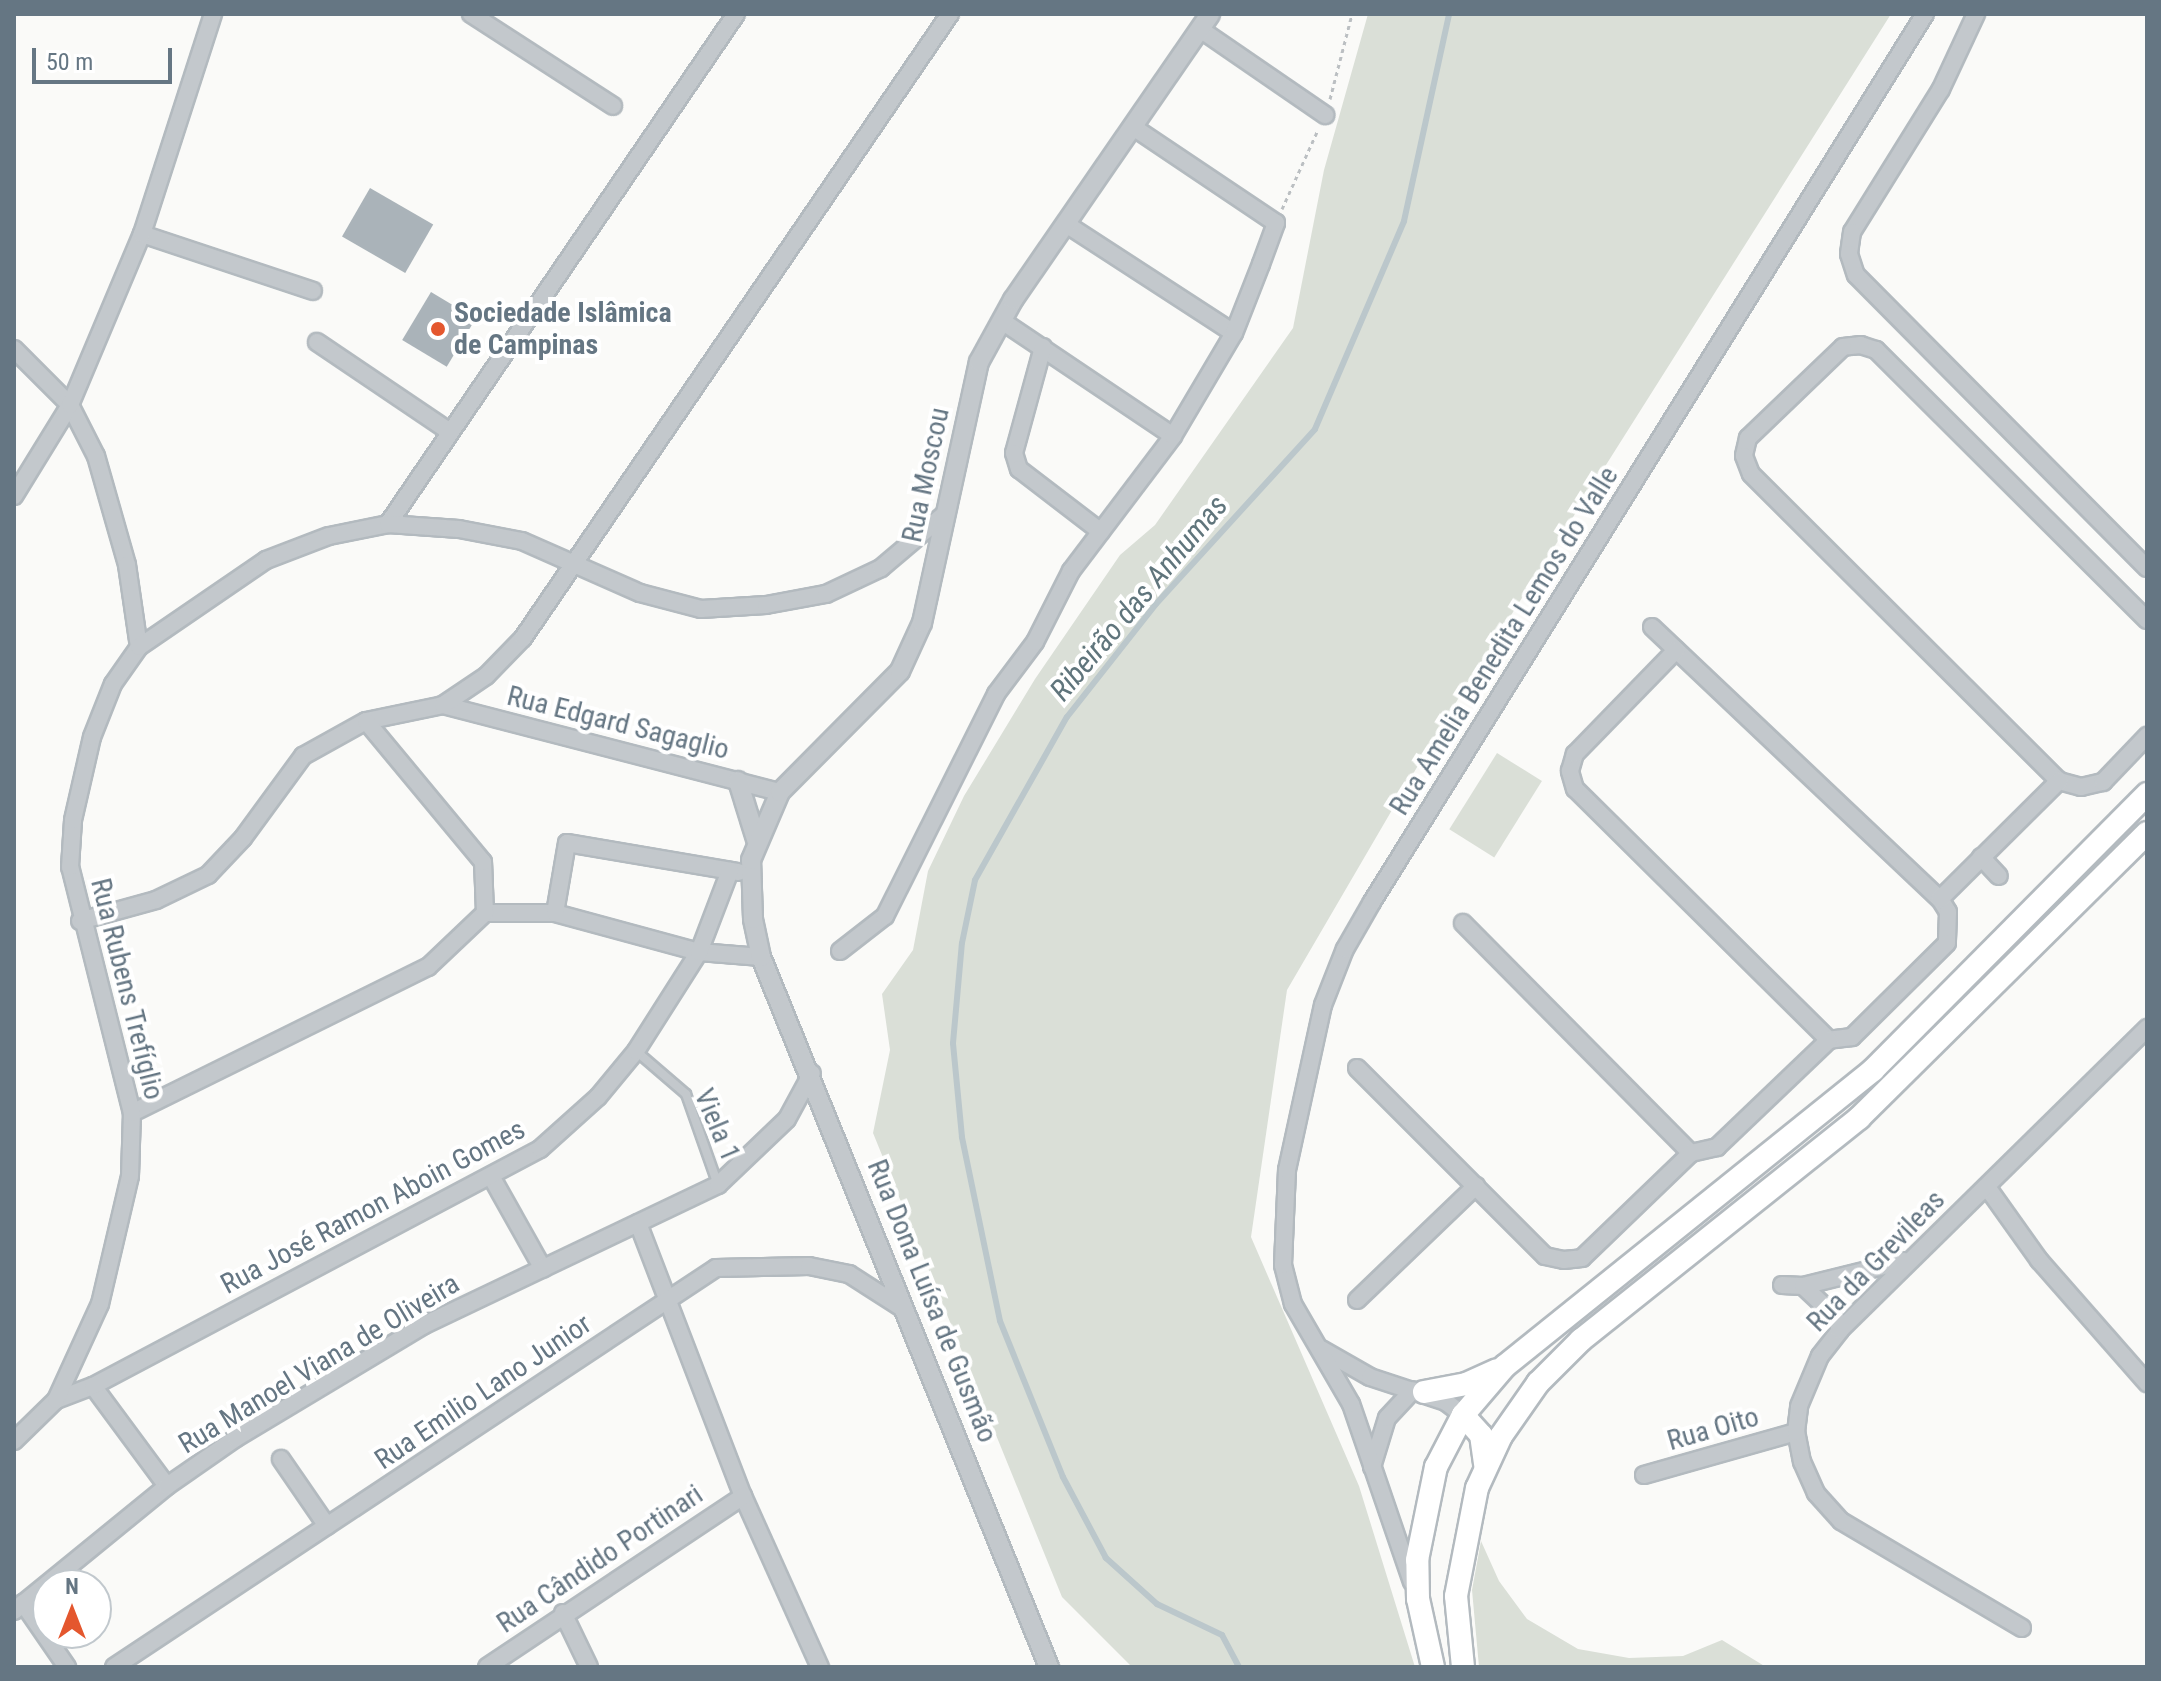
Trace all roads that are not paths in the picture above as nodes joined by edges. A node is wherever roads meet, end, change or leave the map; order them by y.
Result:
1 (213, 14) edge
2 (471, 14) edge
3 (736, 14) edge
4 (950, 14) edge
5 (1925, 14) edge
6 (1976, 14) edge
7 (1205, 21) edge
8 (613, 106) dead end
9 (1325, 115) road end
10 (1133, 127) junction
11 (1066, 224) junction
12 (142, 234) junction
13 (313, 291) dead end
14 (1002, 321) junction
15 (1234, 333) junction
16 (317, 342) dead end
17 (1043, 347) junction
18 (14, 349) edge
19 (70, 405) junction
20 (450, 432) junction
21 (1173, 436) junction
22 (14, 496) edge
23 (946, 513) junction
24 (388, 524) junction
25 (1101, 532) junction
26 (577, 562) junction
27 (2147, 568) edge
28 (2147, 620) edge
29 (1652, 627) dead end
30 (139, 647) junction
31 (1676, 650) junction
32 (443, 705) junction
33 (366, 721) junction
34 (2147, 736) edge
35 (738, 781) junction
36 (2059, 781) junction
37 (780, 792) junction
38 (2147, 794) edge
39 (2147, 833) edge
40 (756, 839) junction
41 (1981, 857) junction
42 (1999, 876) dead end
43 (1940, 899) junction
44 (485, 913) junction
45 (555, 913) junction
46 (80, 921) junction
47 (1463, 923) dead end
48 (840, 951) dead end
49 (699, 952) junction
50 (761, 957) junction
51 (2147, 1028) edge
52 (1829, 1040) junction
53 (2138, 1044) edge
54 (636, 1051) junction
55 (1357, 1068) dead end
56 (812, 1073) junction
57 (132, 1113) junction
58 (1691, 1153) junction
59 (492, 1178) junction
60 (718, 1185) junction
61 (1476, 1186) junction
62 (1987, 1187) junction
63 (638, 1223) junction
64 (1905, 1260) junction
65 (543, 1269) junction
66 (1782, 1285) dead end
67 (1803, 1286) junction
68 (1357, 1300) dead end
69 (667, 1301) junction
70 (902, 1308) junction
71 (1840, 1330) junction
72 (1313, 1343) junction
73 (1505, 1366) junction
74 (2147, 1383) edge
75 (93, 1386) junction
76 (1419, 1391) junction
77 (56, 1400) junction
78 (1463, 1415) junction
79 (1796, 1432) junction
80 (14, 1441) edge
81 (281, 1459) dead end
82 (1372, 1467) junction
83 (1484, 1470) junction
84 (1644, 1475) dead end
85 (167, 1486) junction
86 (743, 1496) junction
87 (327, 1526) junction
88 (1418, 1599) junction
89 (19, 1607) edge
90 (563, 1613) junction
91 (2022, 1628) dead end
92 (67, 1667) edge
93 (114, 1667) edge
94 (487, 1667) edge
95 (589, 1667) edge
96 (820, 1667) edge
97 (1049, 1667) edge
98 (1433, 1667) edge
99 (1463, 1667) edge

1 - 12 street
2 - 8 street
3 - 20 street
4 - 26 street
5 - 72 street, Rua Amelia Benedita Lemos do Valle
6 - 27 street
7 - 9 street
7 - 10 street, Rua Moscou
10 - 11 street, Rua Moscou
10 - 15 street
11 - 14 street, Rua Moscou
11 - 15 street
12 - 13 street
12 - 19 street
14 - 17 street
14 - 23 street, Rua Moscou
15 - 21 street
16 - 20 street
17 - 21 street
17 - 25 street
18 - 19 street
19 - 22 street
19 - 30 street
20 - 24 street
21 - 25 street
23 - 26 street, Rua Rubens Trefíglio
23 - 37 street, Rua Moscou
24 - 26 street, Rua Rubens Trefíglio
24 - 30 street, Rua Rubens Trefíglio
25 - 48 street
26 - 32 street
28 - 36 street
29 - 31 street
30 - 46 street, Rua Rubens Trefíglio
31 - 43 street
31 - 52 street
32 - 33 street
32 - 35 street, Rua Edgard Sagaglio
33 - 44 street
33 - 46 street
34 - 36 street
35 - 37 street, Rua Edgard Sagaglio
35 - 40 street
36 - 41 street
37 - 40 street, Rua Moscou
38 - 73 main road
39 - 83 main road
40 - 50 street, Rua Moscou
41 - 42 street
41 - 43 street
43 - 52 street
44 - 45 street
44 - 57 street
45 - 49 street
45 - 49 street, Rua José Ramon Aboin Gomes
46 - 57 street, Rua Rubens Trefíglio
47 - 58 street
49 - 50 street
49 - 54 street, Rua José Ramon Aboin Gomes
50 - 56 street, Rua Dona Luísa de Gusmão
51 - 53 street, Rua da Grevileas
52 - 58 street
53 - 62 street, Rua da Grevileas
54 - 59 street, Rua José Ramon Aboin Gomes
54 - 60 lane, Viela 1
55 - 61 street
56 - 60 street, Rua Manoel Viana de Oliveira
56 - 70 street, Rua Dona Luísa de Gusmão
57 - 77 street, Rua Rubens Trefíglio
58 - 61 street
59 - 65 street
59 - 75 street, Rua José Ramon Aboin Gomes
60 - 63 street, Rua Manoel Viana de Oliveira
61 - 68 street
62 - 64 street, Rua da Grevileas
62 - 74 street
63 - 65 street, Rua Manoel Viana de Oliveira
63 - 69 street, Rua Cândido Portinari
64 - 67 street
64 - 71 street, Rua da Grevileas
65 - 85 street, Rua Manoel Viana de Oliveira
66 - 67 street
67 - 71 street
69 - 70 street, Rua Emilio Lano Junior
69 - 86 street, Rua Cândido Portinari
69 - 87 street, Rua Emilio Lano Junior
70 - 97 street, Rua Dona Luísa de Gusmão
71 - 79 street, Rua da Grevileas
72 - 76 street
72 - 82 street, Rua Amelia Benedita Lemos do Valle
73 - 76 main road
73 - 78 main road
75 - 77 street, Rua José Ramon Aboin Gomes
75 - 85 street
76 - 78 street
76 - 82 street
77 - 80 street, Rua Rubens Trefíglio
78 - 83 main road
78 - 88 main road
79 - 84 street, Rua Oito
79 - 91 street, Rua da Grevileas
81 - 87 street
82 - 88 street, Rua Amelia Benedita Lemos do Valle
83 - 99 main road
85 - 89 street, Rua Manoel Viana de Oliveira
86 - 90 street, Rua Cândido Portinari
86 - 96 street, Rua Cândido Portinari
87 - 93 street, Rua Emilio Lano Junior
88 - 98 main road
89 - 92 street
90 - 94 street, Rua Cândido Portinari
90 - 95 street

